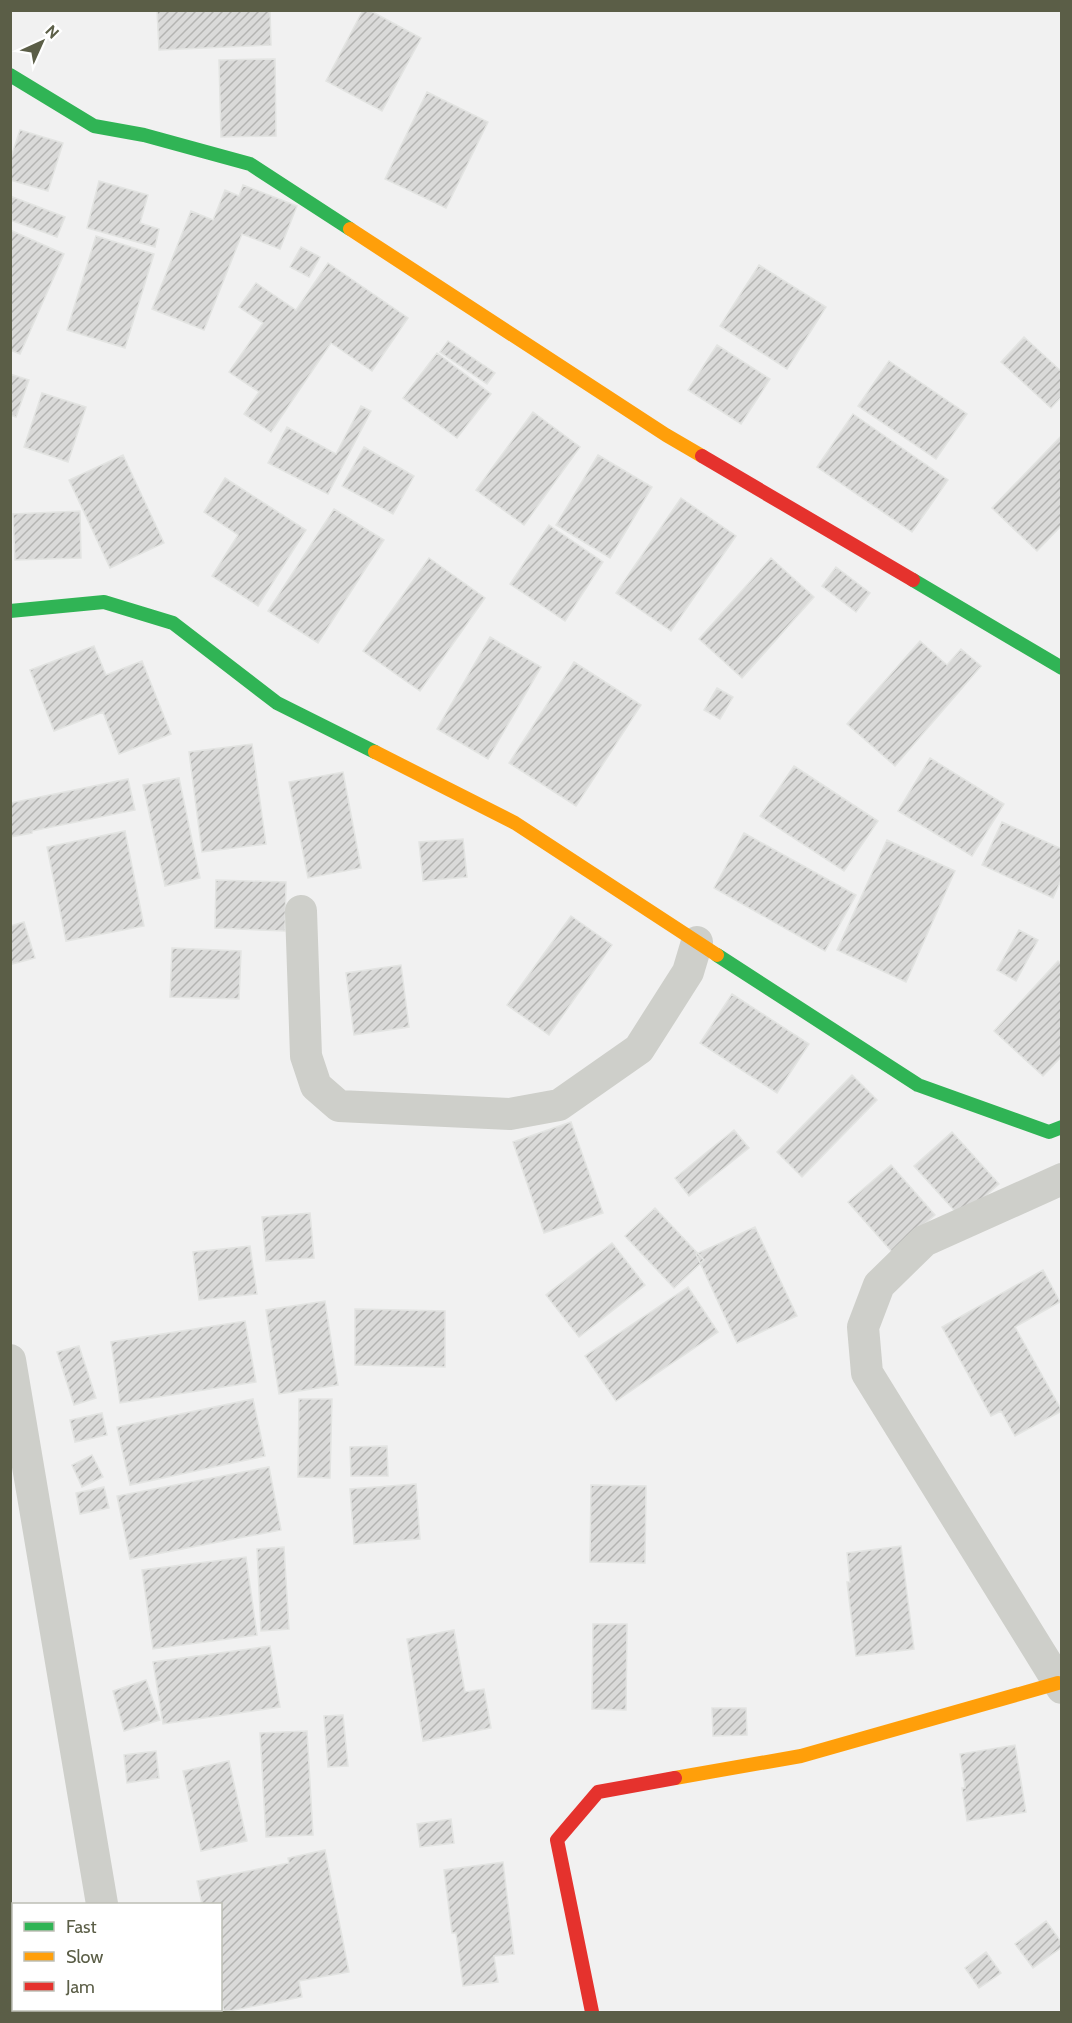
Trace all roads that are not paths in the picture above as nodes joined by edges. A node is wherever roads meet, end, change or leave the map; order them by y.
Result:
1 (10, 75) edge
2 (10, 611) edge
3 (1062, 668) edge
4 (301, 911) dead end
5 (697, 942) junction
6 (1062, 1127) edge
7 (1062, 1179) edge
8 (10, 1360) edge
9 (14, 1409) edge
10 (1060, 1685) edge
11 (102, 1903) edge
12 (592, 2013) edge

1 - 3 street
2 - 5 street
4 - 5 street
5 - 6 street
7 - 10 street
8 - 9 street
9 - 11 street
10 - 12 street

